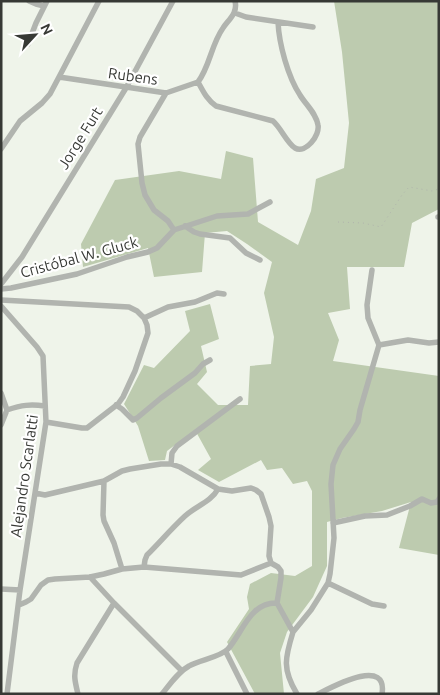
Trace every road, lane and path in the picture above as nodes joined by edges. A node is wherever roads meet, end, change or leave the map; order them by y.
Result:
1 (29, 1) edge
2 (99, 1) edge
3 (173, 1) edge
4 (235, 1) edge
5 (46, 4) edge
6 (235, 13) junction
7 (278, 22) junction
8 (313, 27) dead end
9 (28, 44) dead end
10 (60, 77) junction
11 (198, 82) junction
12 (126, 88) junction
13 (166, 93) junction
14 (1, 149) edge
15 (439, 190) edge
16 (270, 202) dead end
17 (338, 222) dead end
18 (185, 226) junction
19 (174, 230) junction
20 (260, 260) dead end
21 (372, 270) dead end
22 (1, 284) edge
23 (1, 289) edge
24 (224, 294) dead end
25 (1, 300) edge
26 (1, 306) edge
27 (144, 318) junction
28 (439, 342) edge
29 (378, 345) junction
30 (210, 360) dead end
31 (1, 393) edge
32 (240, 399) dead end
33 (116, 405) junction
34 (45, 406) junction
35 (7, 410) junction
36 (46, 422) junction
37 (1, 425) edge
38 (171, 464) junction
39 (104, 481) junction
40 (218, 489) junction
41 (35, 493) junction
42 (439, 500) edge
43 (333, 523) junction
44 (271, 563) junction
45 (144, 567) junction
46 (122, 569) junction
47 (90, 577) junction
48 (328, 583) junction
49 (1, 589) edge
50 (20, 590) junction
51 (114, 603) junction
52 (18, 604) junction
53 (277, 604) junction
54 (384, 606) dead end
55 (293, 632) junction
56 (226, 652) junction
57 (182, 671) junction
58 (7, 694) edge
59 (78, 694) edge
60 (162, 694) edge
61 (246, 694) edge
62 (297, 694) edge
63 (318, 694) edge
64 (382, 694) edge

1 - 5 street
2 - 10 street
3 - 12 street, Jorge Furt
4 - 6 street
5 - 9 street
6 - 7 street
6 - 11 street
7 - 8 street
7 - 11 street
10 - 12 street, Rubens
10 - 14 street
11 - 13 street, Rubens
12 - 13 street, Rubens
12 - 22 street, Jorge Furt
13 - 19 street
15 - 17 path
16 - 18 street, Cristóbal W. Gluck
18 - 19 street, Cristóbal W. Gluck
18 - 20 street
19 - 23 street, Cristóbal W. Gluck
21 - 29 street
24 - 27 street
25 - 27 street
26 - 34 street, Alejandro Scarlatti
27 - 33 street
28 - 29 street
29 - 43 street
30 - 33 street
31 - 35 street
32 - 38 street
33 - 36 street
34 - 35 street
34 - 36 street, Alejandro Scarlatti
35 - 37 street
36 - 41 street, Alejandro Scarlatti
38 - 39 street
38 - 40 street
39 - 41 street
39 - 46 street
40 - 44 street
40 - 45 street
41 - 50 street, Alejandro Scarlatti
42 - 43 street
43 - 48 street
44 - 45 street
44 - 53 street
45 - 46 street
46 - 47 street
47 - 51 street
47 - 52 street
48 - 54 street
48 - 55 street
49 - 50 street
50 - 52 street, Alejandro Scarlatti
51 - 57 street
51 - 59 street
52 - 58 street, Alejandro Scarlatti
53 - 55 street
53 - 56 street
55 - 62 street
56 - 57 street
56 - 61 street
57 - 60 street
63 - 64 street

